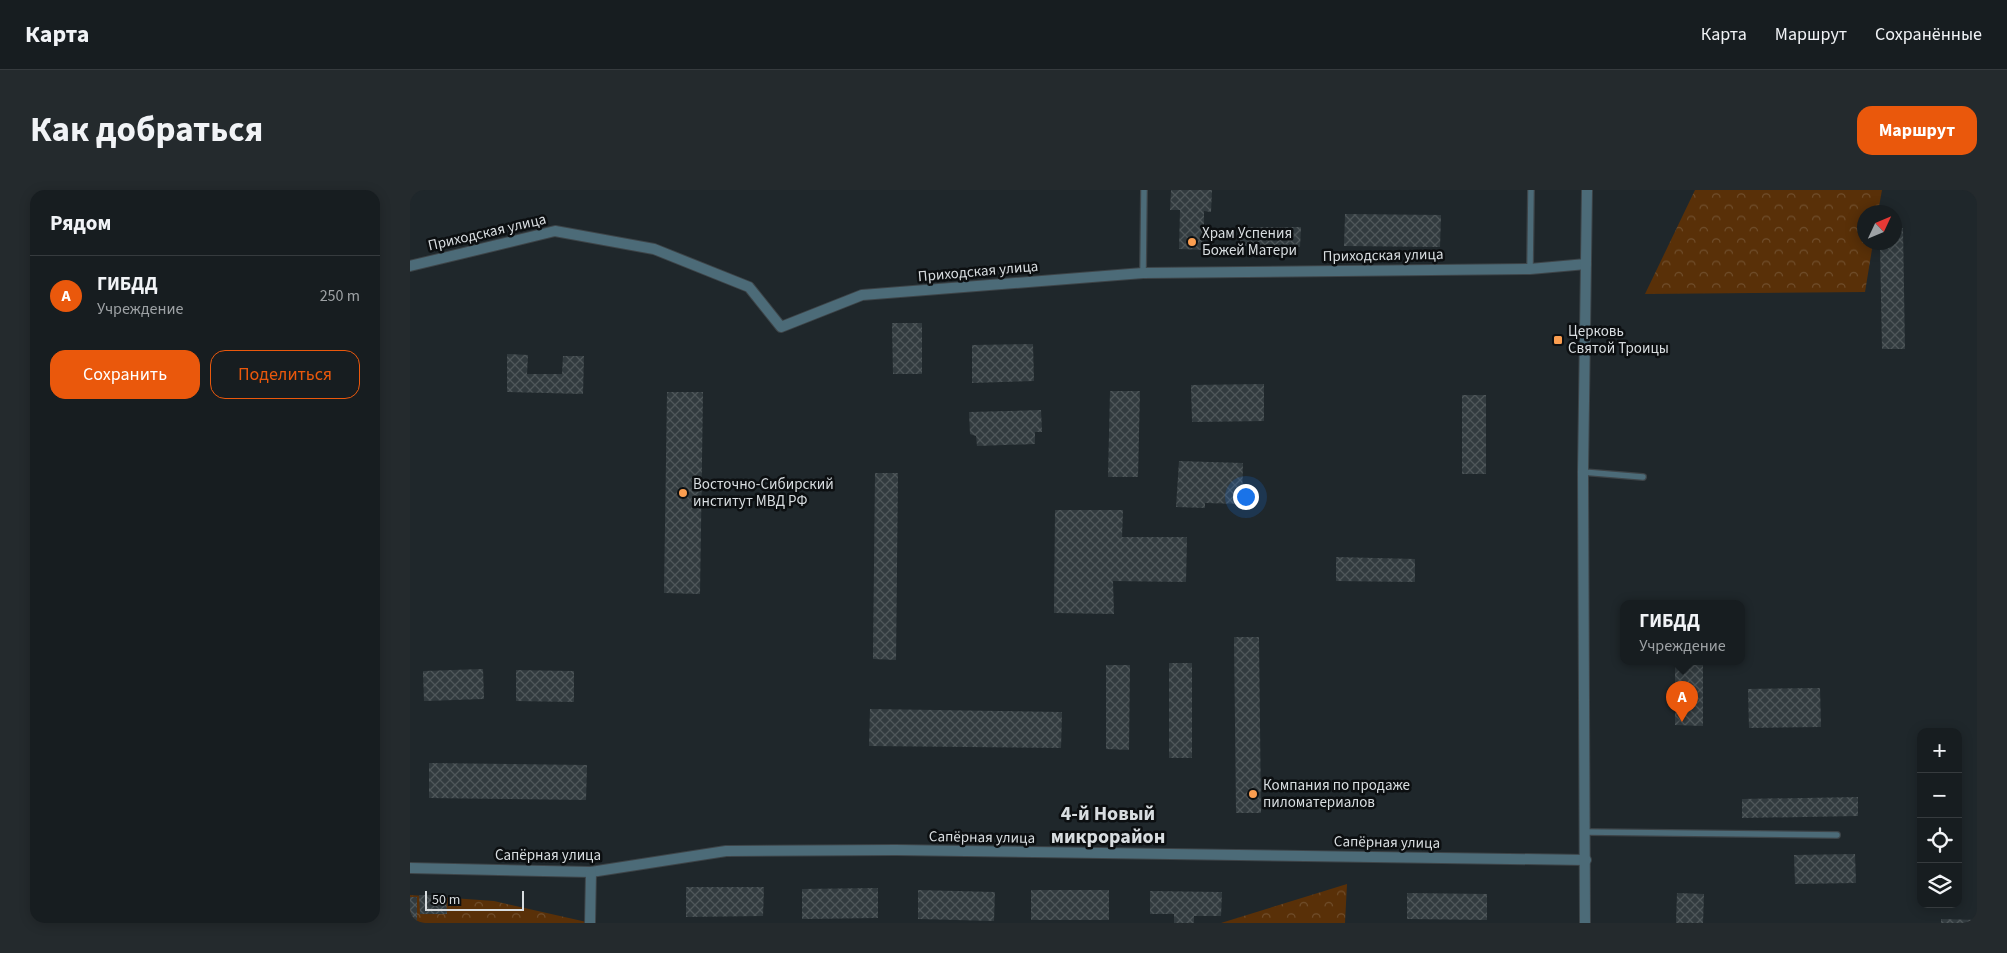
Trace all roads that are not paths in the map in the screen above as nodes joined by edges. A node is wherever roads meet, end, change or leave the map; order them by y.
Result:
1 (1144, 190) edge
2 (1531, 190) edge
3 (1587, 190) edge
4 (1586, 264) junction
5 (410, 266) edge
6 (1530, 268) junction
7 (1144, 273) junction
8 (1583, 472) junction
9 (1643, 476) dead end
10 (1586, 832) junction
11 (1837, 835) dead end
12 (1586, 860) junction
13 (410, 868) edge
14 (592, 872) junction
15 (590, 923) edge
16 (1585, 923) edge

1 - 7 lane
2 - 6 lane
3 - 4 street
4 - 6 street, Приходская улица
4 - 8 street
5 - 7 street, Приходская улица
6 - 7 street, Приходская улица
8 - 9 lane
8 - 10 street
10 - 11 lane
10 - 12 street
12 - 14 street, Сапёрная улица
12 - 16 street
13 - 14 street, Сапёрная улица
14 - 15 street

